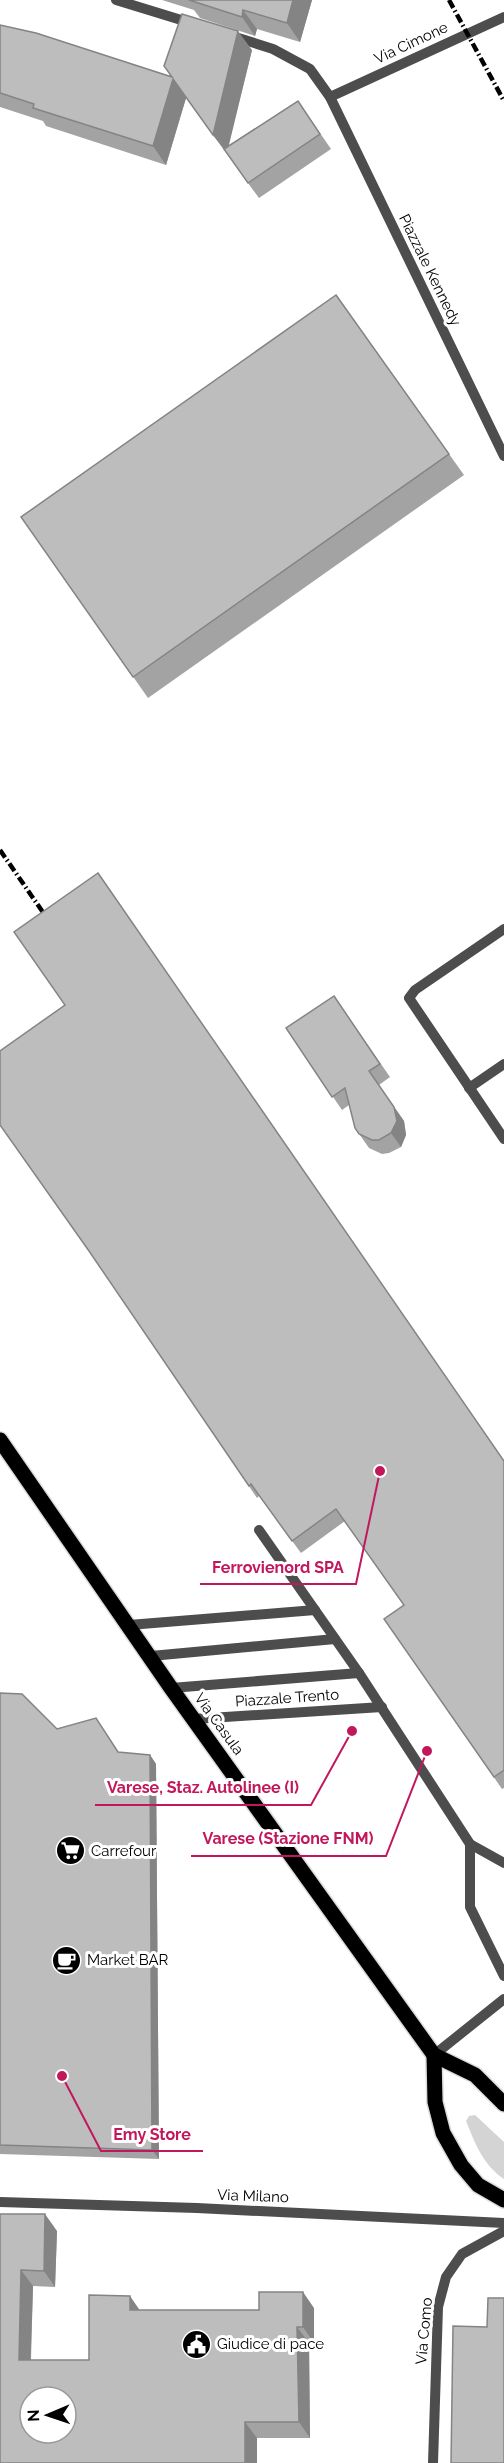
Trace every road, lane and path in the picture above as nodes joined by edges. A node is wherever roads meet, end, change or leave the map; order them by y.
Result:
1 (116, 0) edge
2 (504, 17) edge
3 (202, 27) edge
4 (223, 33) edge
5 (330, 97) junction
6 (504, 456) edge
7 (504, 929) edge
8 (504, 1064) edge
9 (469, 1088) junction
10 (504, 1138) edge
11 (0, 1440) edge
12 (259, 1530) dead end
13 (315, 1610) junction
14 (129, 1625) junction
15 (335, 1639) junction
16 (151, 1656) junction
17 (359, 1673) junction
18 (171, 1688) junction
19 (382, 1707) junction
20 (194, 1719) junction
21 (470, 1844) junction
22 (504, 1863) edge
23 (504, 1976) edge
24 (504, 1999) edge
25 (434, 2055) junction
26 (504, 2104) edge
27 (504, 2200) edge
28 (0, 2202) edge
29 (504, 2223) edge
30 (504, 2231) edge
31 (433, 2463) edge

1 - 3 street
2 - 5 street, Via Cimone
4 - 5 street, Piazzale Kennedy
5 - 6 street, Piazzale Kennedy
7 - 9 street
8 - 9 street
9 - 10 street
11 - 14 main road, Via Casula
12 - 13 street
13 - 14 street
13 - 15 street
14 - 16 main road, Via Casula
15 - 16 street
15 - 17 street
16 - 18 main road, Via Casula
17 - 18 street, Piazzale Trento
17 - 19 street
18 - 20 main road, Via Casula
19 - 20 street, Piazzale Trento
19 - 21 street
20 - 25 main road, Via Casula
21 - 22 street
21 - 23 street
24 - 25 street
25 - 26 main road, Via Casula
25 - 27 main road
28 - 29 street, Via Milano
30 - 31 street, Via Como

